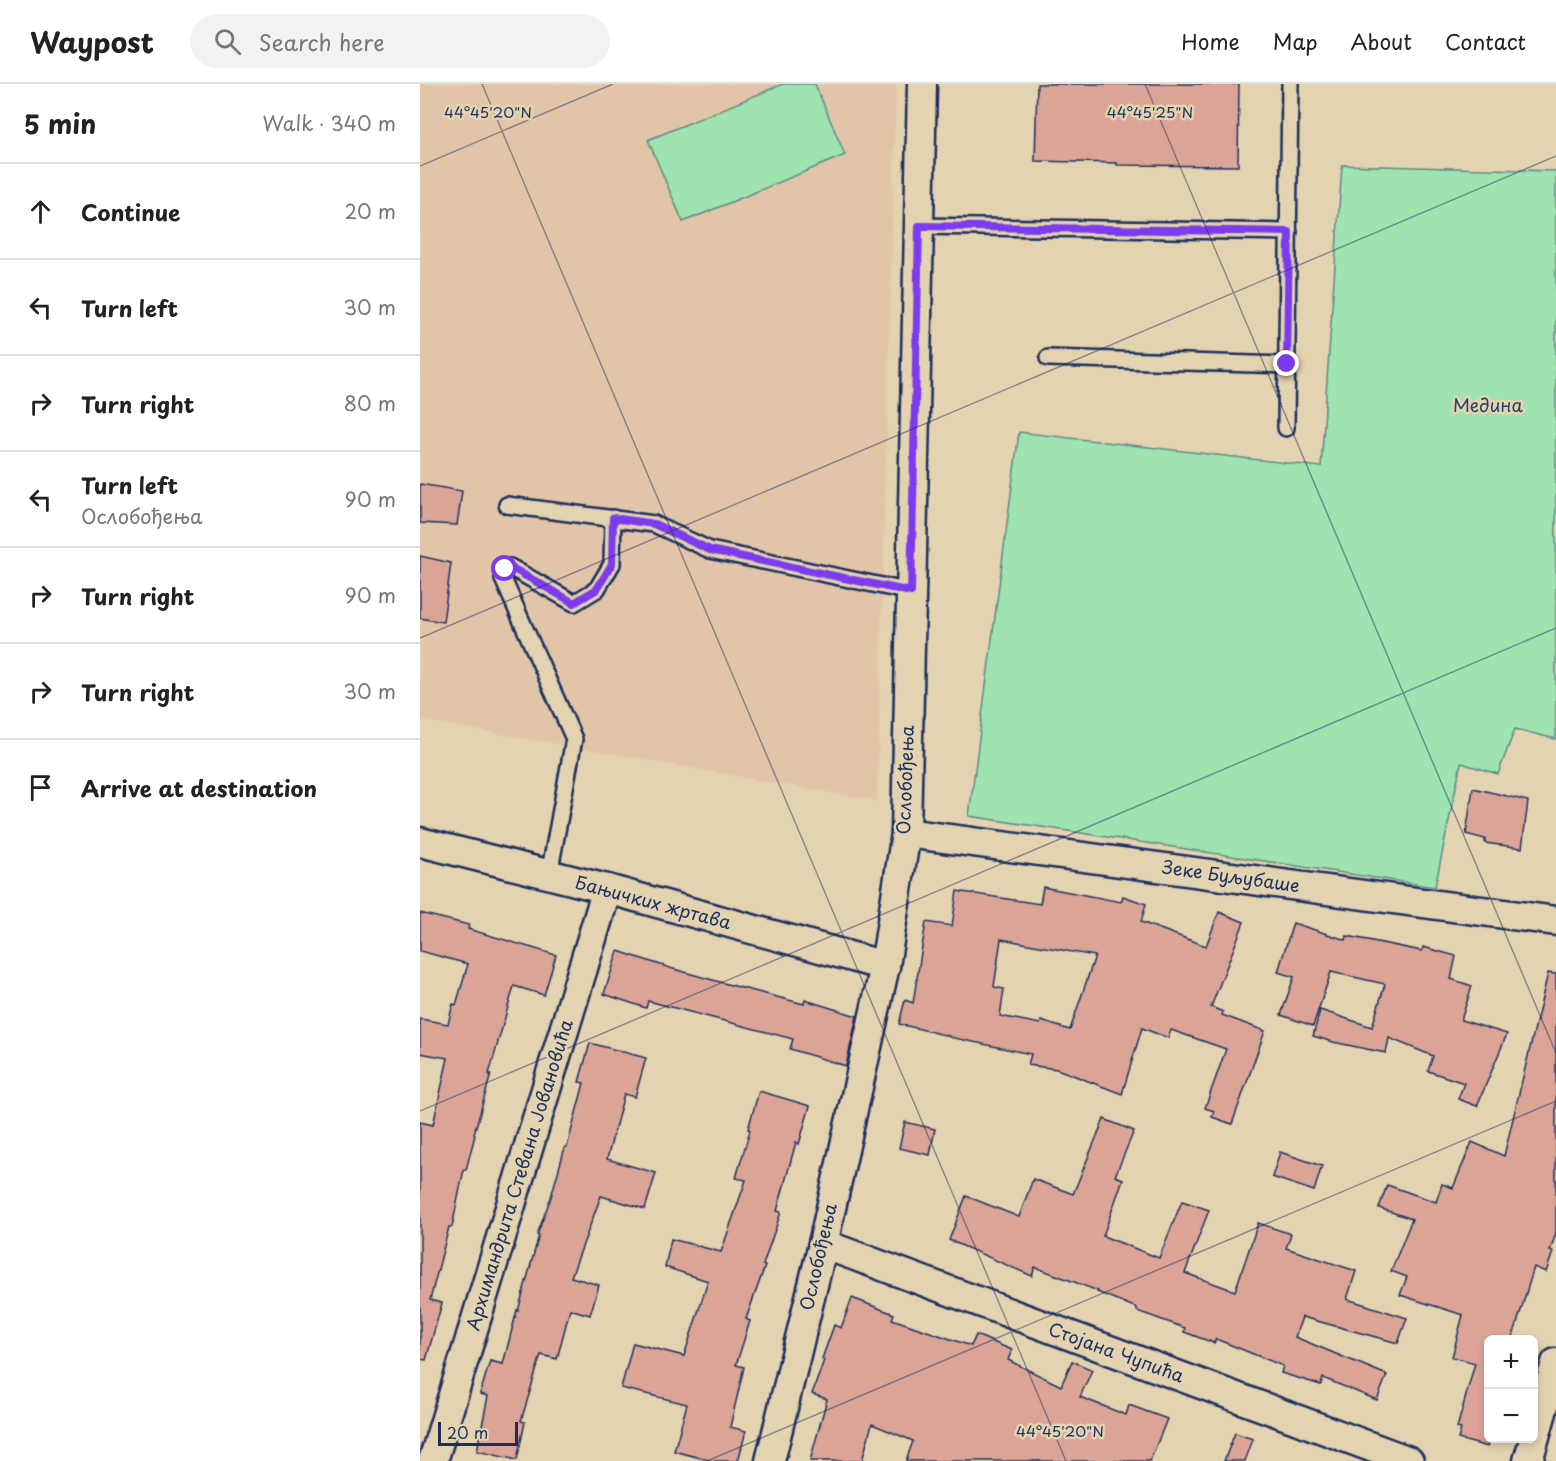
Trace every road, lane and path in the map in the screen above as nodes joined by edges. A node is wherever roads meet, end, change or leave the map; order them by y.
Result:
1 (922, 84) edge
2 (1290, 84) edge
3 (919, 226) junction
4 (1289, 232) junction
5 (1048, 358) dead end
6 (1287, 364) junction
7 (1286, 428) dead end
8 (507, 505) dead end
9 (613, 518) junction
10 (911, 592) junction
11 (906, 833) junction
12 (420, 842) edge
13 (549, 875) junction
14 (607, 889) junction
15 (1556, 921) edge
16 (885, 966) junction
17 (823, 1244) junction
18 (1556, 1363) edge
19 (1404, 1460) edge
20 (433, 1461) edge
21 (770, 1461) edge
22 (1528, 1461) edge

1 - 3 street, Ослобођења
2 - 4 lane
3 - 4 lane
3 - 10 street, Ослобођења
4 - 6 lane
5 - 6 lane
6 - 7 lane
8 - 9 lane
9 - 10 lane
9 - 13 lane
10 - 11 street, Ослобођења
11 - 15 street, Зеке Буљубаше
11 - 16 street, Ослобођења
12 - 13 street, Бањичких жртава
13 - 14 street, Бањичких жртава
14 - 16 street, Бањичких жртава
14 - 20 street, Архимандрита Стевана Јовановића
16 - 17 street, Ослобођења
17 - 19 street, Стојана Чупића
17 - 21 street, Ослобођења
18 - 22 street

